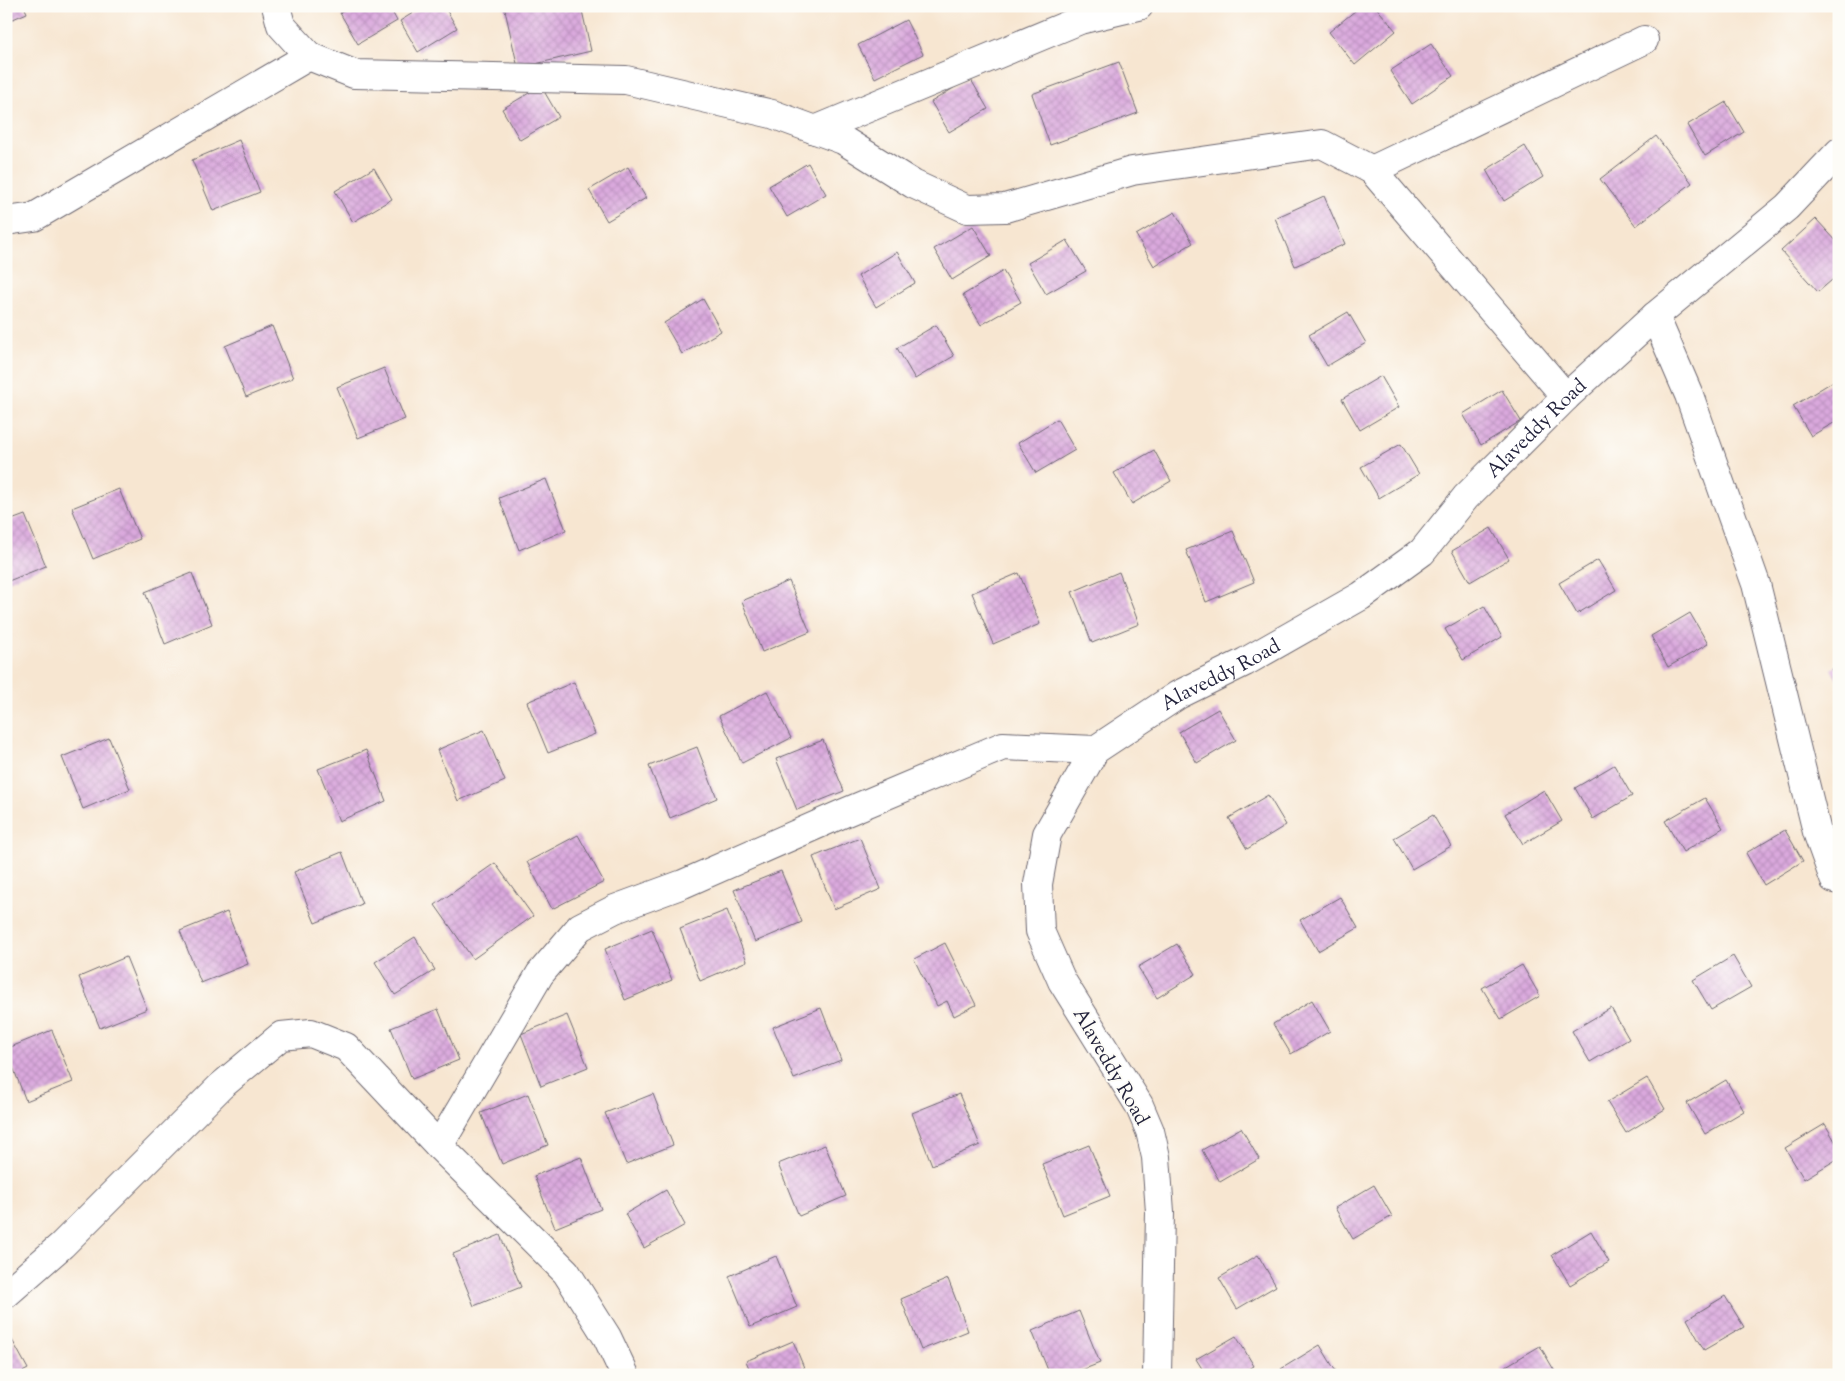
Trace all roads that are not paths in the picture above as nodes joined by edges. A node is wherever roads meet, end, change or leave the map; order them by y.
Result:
1 (276, 6) edge
2 (1139, 6) edge
3 (1644, 40) dead end
4 (309, 56) junction
5 (815, 130) junction
6 (1837, 156) edge
7 (1372, 170) junction
8 (6, 221) edge
9 (1655, 316) junction
10 (1566, 397) junction
11 (1095, 750) junction
12 (1839, 880) edge
13 (440, 1146) junction
14 (6, 1294) edge
15 (625, 1375) edge
16 (1158, 1375) edge

1 - 4 street
2 - 5 street
3 - 7 street
4 - 5 street
4 - 8 street
5 - 7 street
6 - 9 street, Alaveddy Road
7 - 10 street
9 - 10 street, Alaveddy Road
9 - 12 street
10 - 11 street, Alaveddy Road
11 - 13 street
11 - 16 street, Alaveddy Road
13 - 14 street
13 - 15 street

